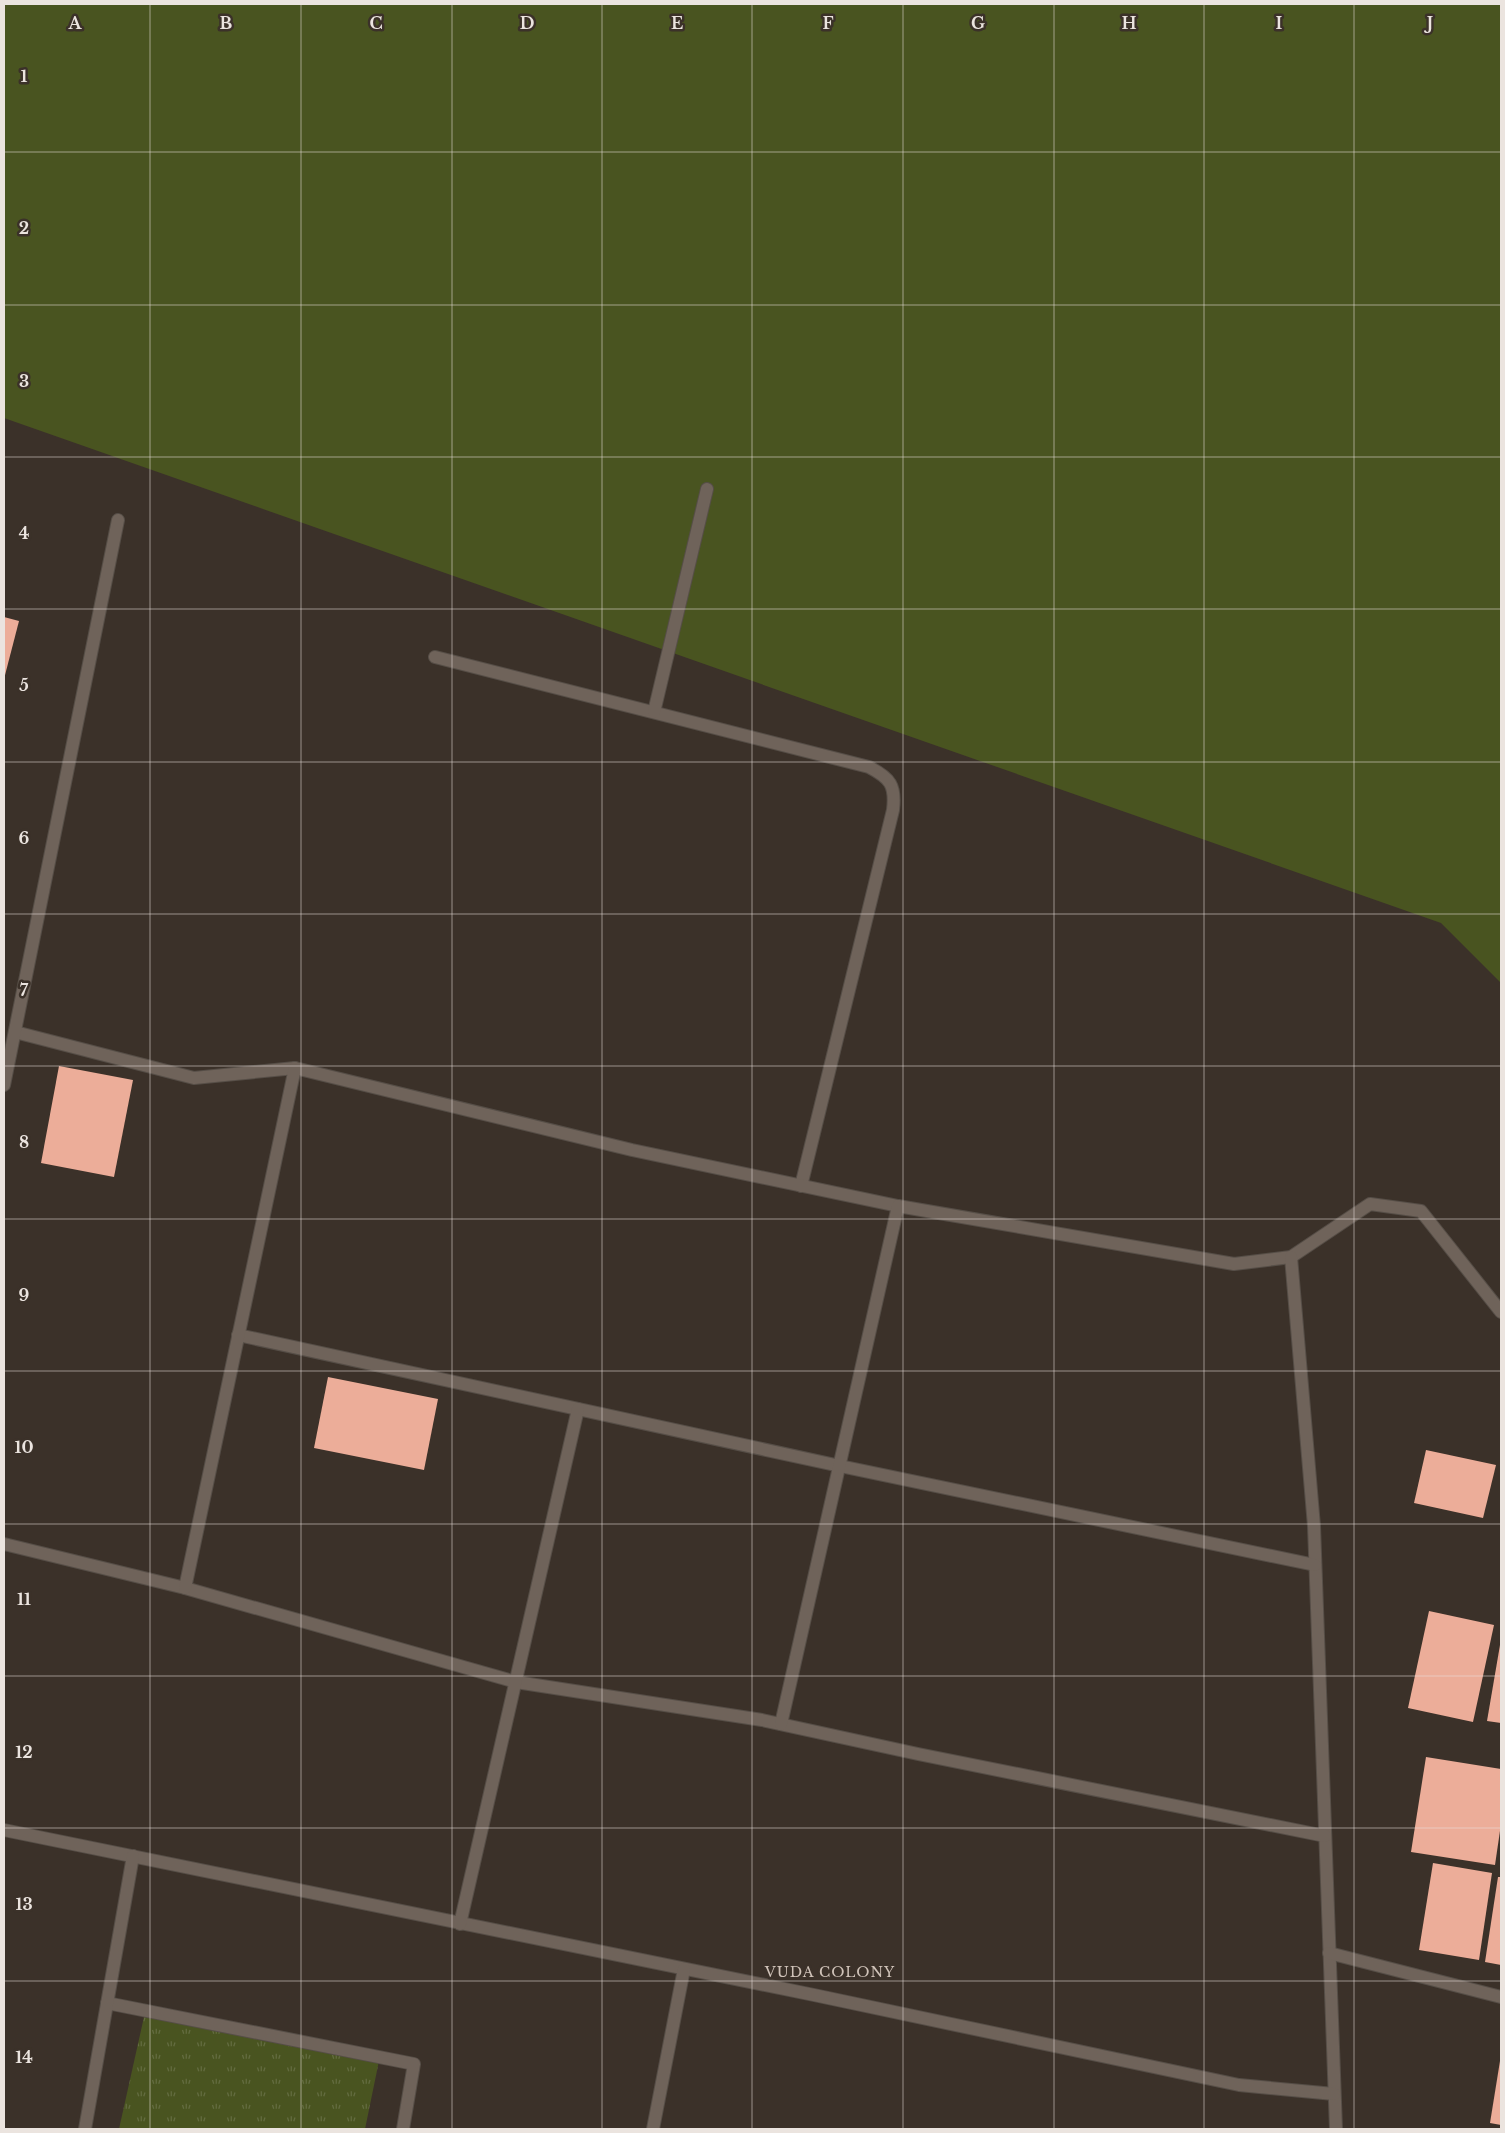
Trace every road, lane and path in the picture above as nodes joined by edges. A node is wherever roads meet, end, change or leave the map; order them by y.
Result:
1 (707, 489) dead end
2 (118, 520) dead end
3 (435, 657) dead end
4 (654, 712) junction
5 (15, 1032) junction
6 (295, 1068) junction
7 (4, 1086) edge
8 (801, 1186) junction
9 (898, 1206) junction
10 (1291, 1258) junction
11 (1501, 1312) edge
12 (238, 1335) junction
13 (578, 1409) junction
14 (840, 1466) junction
15 (4, 1544) edge
16 (1315, 1565) junction
17 (185, 1588) junction
18 (516, 1682) junction
19 (781, 1724) junction
20 (4, 1830) edge
21 (1325, 1836) junction
22 (133, 1856) junction
23 (460, 1924) junction
24 (1329, 1953) junction
25 (684, 1969) junction
26 (1501, 1997) edge
27 (107, 2003) junction
28 (1334, 2094) junction
29 (85, 2129) edge
30 (403, 2129) edge
31 (653, 2129) edge
32 (1336, 2129) edge

1 - 4 street
2 - 5 street
3 - 4 street
4 - 8 street
5 - 6 street
5 - 7 street
6 - 8 street
6 - 12 street
8 - 9 street
9 - 10 street
9 - 14 street
10 - 11 street
10 - 16 street
12 - 13 street
12 - 17 street
13 - 14 street
13 - 18 street
14 - 16 street
14 - 19 street
15 - 17 street
16 - 21 street
17 - 18 street
18 - 19 street
18 - 23 street
19 - 21 street
20 - 22 street
21 - 24 street
22 - 23 street
22 - 27 street
23 - 25 street
24 - 26 street
24 - 28 street
25 - 28 street
25 - 31 street
27 - 29 street
27 - 30 street
28 - 32 street

